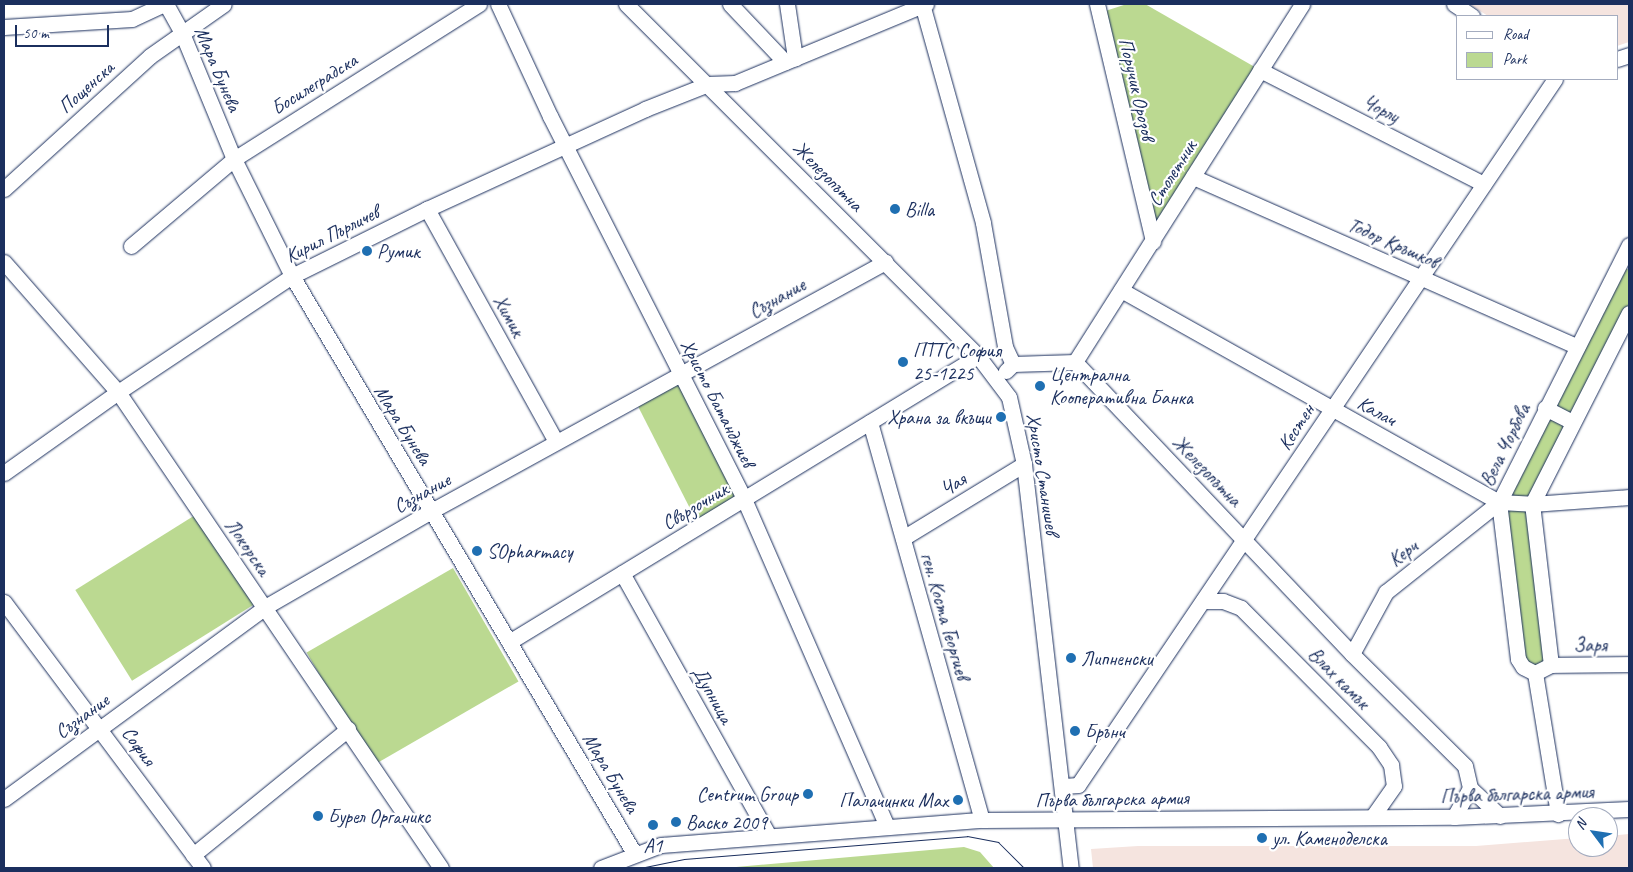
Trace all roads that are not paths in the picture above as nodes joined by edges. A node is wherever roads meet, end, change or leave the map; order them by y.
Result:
1 (165, 4) edge
2 (224, 4) edge
3 (479, 4) edge
4 (498, 4) edge
5 (626, 4) edge
6 (730, 4) edge
7 (787, 4) edge
8 (923, 4) edge
9 (1097, 4) edge
10 (1302, 4) edge
11 (1454, 4) edge
12 (1470, 15) edge
13 (4, 27) edge
14 (182, 33) junction
15 (790, 60) junction
16 (1260, 70) junction
17 (1554, 80) edge
18 (708, 84) junction
19 (564, 145) junction
20 (234, 159) junction
21 (1193, 177) junction
22 (1484, 184) junction
23 (4, 189) edge
24 (427, 208) junction
25 (1153, 241) junction
26 (1629, 245) edge
27 (131, 246) dead end
28 (4, 262) edge
29 (885, 262) junction
30 (1624, 267) edge
31 (292, 276) junction
32 (1421, 277) junction
33 (1121, 290) junction
34 (1629, 313) edge
35 (1577, 346) junction
36 (978, 356) junction
37 (1076, 362) junction
38 (1013, 364) junction
39 (681, 374) junction
40 (998, 380) junction
41 (118, 392) junction
42 (1545, 408) junction
43 (1332, 409) junction
44 (870, 422) junction
45 (1572, 422) junction
46 (556, 442) junction
47 (1024, 464) junction
48 (4, 474) edge
49 (1629, 497) edge
50 (744, 499) junction
51 (1499, 502) junction
52 (1532, 504) junction
53 (433, 510) junction
54 (903, 538) junction
55 (1246, 540) junction
56 (622, 573) junction
57 (1203, 601) junction
58 (4, 602) edge
59 (265, 607) junction
60 (509, 642) junction
61 (1352, 654) junction
62 (1629, 664) edge
63 (1551, 665) junction
64 (1535, 672) junction
65 (100, 728) junction
66 (348, 729) junction
67 (1064, 786) junction
68 (1470, 788) junction
69 (4, 799) edge
70 (1629, 809) edge
71 (1558, 814) junction
72 (1373, 816) junction
73 (1500, 816) junction
74 (1454, 817) junction
75 (982, 820) junction
76 (1068, 821) junction
77 (887, 826) junction
78 (768, 836) junction
79 (634, 853) junction
80 (194, 855) junction
81 (203, 868) edge
82 (441, 868) edge
83 (600, 868) edge
84 (1071, 868) edge

1 - 13 street
1 - 14 street, Мара Бунева
2 - 14 street, Пощенска
3 - 20 street, Босилеградска
4 - 19 street, Христо Батанджиев
5 - 18 street, Железопътна
6 - 15 street
7 - 15 street
8 - 15 street
8 - 38 street
9 - 25 street, Поручик Орозов
10 - 16 street, Столетник
11 - 12 street
14 - 20 street, Мара Бунева
14 - 23 street, Пощенска
15 - 18 street
16 - 21 street, Столетник
16 - 22 street, Чорлу
17 - 22 street, Кестен
18 - 19 street, Кирил Пърличев
18 - 29 street, Железопътна
19 - 24 street, Кирил Пърличев
19 - 39 street, Христо Батанджиев
20 - 27 street, Босилеградска
20 - 31 street, Мара Бунева
21 - 25 street, Столетник
21 - 32 street, Тодор Кръшков
22 - 32 street, Кестен
24 - 31 street, Кирил Пърличев
24 - 46 street, Химик
25 - 33 street, Столетник
26 - 30 street, Вела Чорбова
28 - 41 street, Локорска
29 - 36 street, Железопътна
29 - 39 street, Съзнание
30 - 35 street, Вела Чорбова
31 - 41 street, Кирил Пърличев
31 - 53 street, Мара Бунева
32 - 35 street, Тодор Кръшков
32 - 43 street, Кестен
33 - 37 street, Столетник
33 - 43 street, Калач
34 - 45 street
35 - 42 street, Вела Чорбова
36 - 40 street, Железопътна
36 - 44 street, Свързочник
37 - 38 street
37 - 55 street, Железопътна
38 - 40 street
39 - 46 street, Съзнание
39 - 50 street, Христо Батанджиев
40 - 47 street, Христо Станишев
41 - 48 street, Кирил Пърличев
41 - 59 street, Локорска
42 - 45 street
42 - 51 street, Вела Чорбова
43 - 51 street, Калач
43 - 55 street, Кестен
44 - 50 street, Свързочник
44 - 54 street, ген. Коста Георгиев
45 - 52 street
46 - 53 street, Съзнание
47 - 54 street, Чая
47 - 67 street, Христо Станишев
49 - 52 street, Калач
50 - 56 street, Свързочник
50 - 77 street, Христо Батанджиев
51 - 52 street, Калач
51 - 61 street, Керч
51 - 64 street, Вела Чорбова
52 - 63 street
53 - 59 street, Съзнание
53 - 60 street, Мара Бунева
54 - 75 street, ген. Коста Георгиев
55 - 57 street, Кестен
55 - 61 street, Железопътна
56 - 60 street, Свързочник
56 - 78 street, Дупница
57 - 67 street, Кестен
57 - 72 street, Влах камък
58 - 65 street, София
59 - 65 street, Съзнание
59 - 66 street, Локорска
60 - 79 street, Мара Бунева
61 - 68 street, Влах камък
62 - 63 street, Заря
63 - 64 street
64 - 71 street
65 - 69 street, Съзнание
65 - 80 street, София
66 - 80 street
66 - 82 street, Локорска
67 - 76 street, Христо Станишев
68 - 73 street
68 - 74 street
70 - 71 street, Първа българска армия
71 - 73 street, Първа българска армия
72 - 74 street, Първа българска армия
72 - 76 street, Първа българска армия
73 - 74 street, Първа българска армия
75 - 76 street, Първа българска армия
75 - 77 street, Първа българска армия
76 - 84 street, Христо Станишев
77 - 78 street, Първа българска армия
78 - 79 street, Първа българска армия
79 - 83 street, Първа българска армия
80 - 81 street, София

